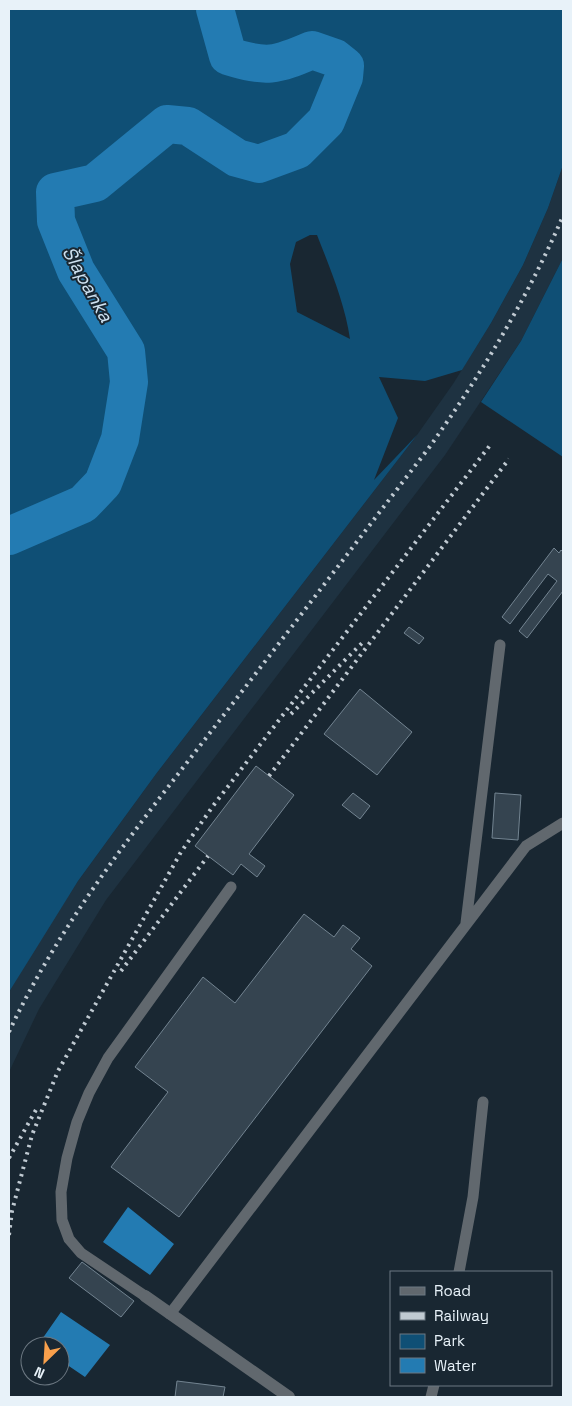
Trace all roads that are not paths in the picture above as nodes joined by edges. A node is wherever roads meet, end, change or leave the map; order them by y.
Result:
1 (500, 645) dead end
2 (563, 823) edge
3 (232, 887) dead end
4 (465, 925) junction
5 (483, 1102) dead end
6 (459, 1271) edge
7 (145, 1296) joint
8 (170, 1314) junction
9 (289, 1397) edge

1 - 4 lane
2 - 4 lane
3 - 7 lane
4 - 8 lane
5 - 6 lane
7 - 8 street
8 - 9 street

